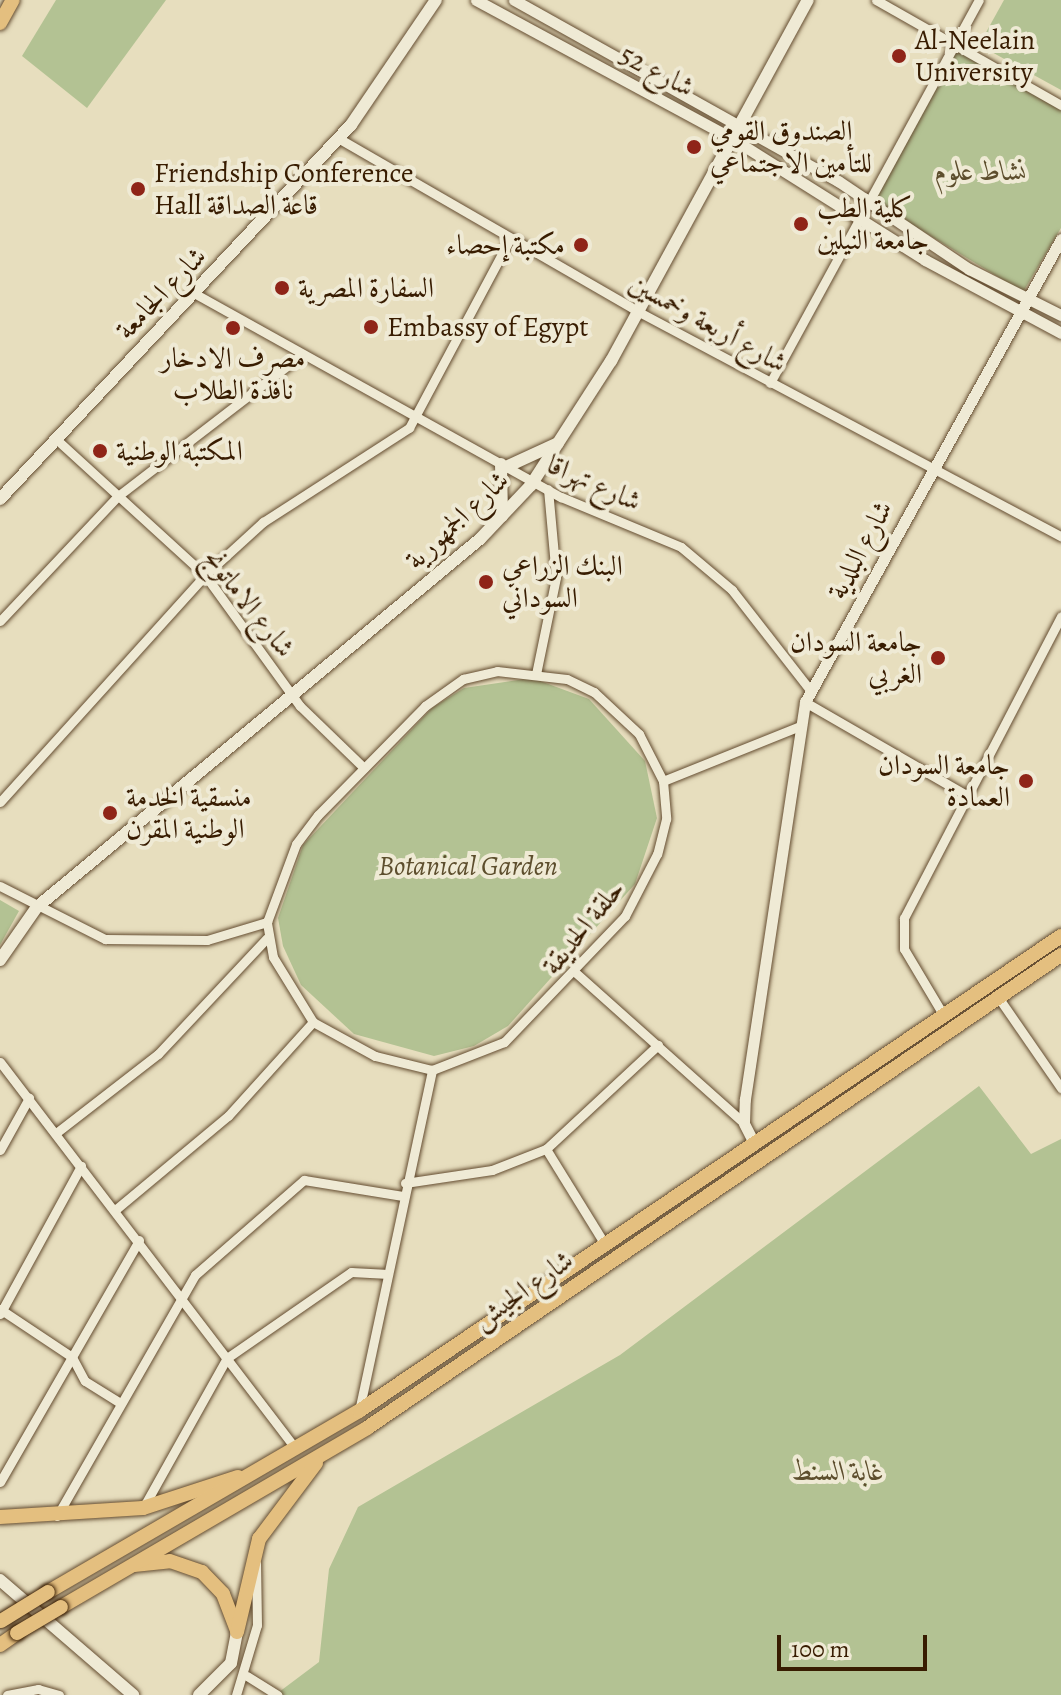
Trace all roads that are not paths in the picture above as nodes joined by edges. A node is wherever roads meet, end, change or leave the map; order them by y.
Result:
1 (13, 0) edge
2 (436, 0) edge
3 (476, 0) edge
4 (514, 0) edge
5 (808, 0) edge
6 (876, 0) edge
7 (979, 0) edge
8 (0, 23) edge
9 (954, 41) junction
10 (1061, 105) edge
11 (740, 125) junction
12 (338, 138) junction
13 (733, 139) junction
14 (868, 203) junction
15 (863, 218) junction
16 (510, 239) junction
17 (1061, 239) edge
18 (194, 293) junction
19 (1028, 298) junction
20 (639, 312) junction
21 (1021, 312) junction
22 (1061, 315) edge
23 (1061, 333) edge
24 (301, 355) junction
25 (770, 383) junction
26 (414, 417) junction
27 (56, 439) junction
28 (562, 440) junction
29 (934, 463) junction
30 (504, 465) junction
31 (533, 480) junction
32 (548, 489) junction
33 (118, 496) junction
34 (0, 499) edge
35 (501, 519) junction
36 (1061, 536) edge
37 (205, 575) junction
38 (1061, 616) edge
39 (0, 621) edge
40 (536, 674) junction
41 (293, 695) junction
42 (808, 696) junction
43 (802, 725) junction
44 (364, 768) junction
45 (663, 781) junction
46 (966, 795) junction
47 (0, 802) edge
48 (0, 886) edge
49 (37, 907) junction
50 (267, 922) junction
51 (1061, 936) edge
52 (267, 938) junction
53 (1061, 955) edge
54 (0, 960) edge
55 (576, 973) junction
56 (998, 997) junction
57 (944, 1016) junction
58 (313, 1022) junction
59 (658, 1045) junction
60 (0, 1062) edge
61 (432, 1070) junction
62 (1061, 1088) edge
63 (29, 1098) junction
64 (744, 1123) junction
65 (56, 1133) junction
66 (754, 1143) junction
67 (546, 1149) junction
68 (0, 1150) edge
69 (81, 1166) junction
70 (405, 1183) junction
71 (403, 1196) junction
72 (115, 1210) junction
73 (139, 1240) junction
74 (604, 1243) junction
75 (384, 1274) junction
76 (179, 1292) junction
77 (1, 1311) edge
78 (72, 1357) junction
79 (227, 1358) junction
80 (118, 1402) junction
81 (359, 1411) junction
82 (296, 1449) junction
83 (324, 1454) junction
84 (261, 1469) junction
85 (0, 1482) edge
86 (143, 1508) junction
87 (0, 1517) edge
88 (55, 1519) junction
89 (251, 1558) junction
90 (115, 1571) junction
91 (0, 1580) edge
92 (1, 1622) edge
93 (237, 1632) junction
94 (0, 1645) edge
95 (247, 1676) junction
96 (7, 1695) edge
97 (59, 1695) edge
98 (133, 1695) edge
99 (199, 1695) edge
100 (236, 1695) edge
101 (278, 1695) edge

1 - 8 main road
2 - 12 main road, شارع الجامعة
3 - 13 street, شارع 52
4 - 11 street, شارع 52
5 - 11 main road, شارع الجمهورية
6 - 9 street
7 - 9 street
9 - 10 street
9 - 14 street
11 - 13 main road, شارع الجمهورية
11 - 14 street, شارع 52
12 - 16 street, شارع أربعة وخمسين
12 - 18 main road, شارع الجامعة
13 - 15 street, شارع 52
13 - 20 main road, شارع الجمهورية
14 - 15 street
14 - 19 street, شارع 52
15 - 21 street, شارع 52
15 - 25 street
16 - 20 street, شارع أربعة وخمسين
16 - 26 street
17 - 19 street, شارع البلدية
18 - 24 street, شارع تهراقا
18 - 27 main road, شارع الجامعة
19 - 21 street, شارع البلدية
19 - 22 street, شارع 52
20 - 25 street, شارع أربعة وخمسين
20 - 28 main road, شارع الجمهورية
21 - 23 street, شارع 52
21 - 29 street, شارع البلدية
24 - 26 street, شارع تهراقا
24 - 33 street
25 - 29 street, شارع أربعة وخمسين
26 - 30 street, شارع تهراقا
26 - 37 street
27 - 33 street, شارع الاماتونج
27 - 34 main road, شارع الجامعة
28 - 30 main road
28 - 31 main road, شارع الجمهورية
29 - 36 street, شارع أربعة وخمسين
29 - 42 street, شارع البلدية
30 - 31 street, شارع تهراقا
30 - 35 main road
31 - 32 street, شارع تهراقا
31 - 35 main road, شارع الجمهورية
32 - 40 street
32 - 42 street, شارع تهراقا
33 - 37 street, شارع الاماتونج
33 - 39 street
35 - 41 main road, شارع الجمهورية
37 - 41 street, شارع الاماتونج
37 - 47 street
38 - 46 street
40 - 44 street, حلقة الحديقة
40 - 45 street, حلقة الحديقة
41 - 44 street, شارع الاماتونج
41 - 49 main road, شارع الجمهورية
42 - 43 street, شارع البلدية
42 - 46 street, شارع تهراقا
43 - 45 street
43 - 64 street, شارع البلدية
44 - 50 street, حلقة الحديقة
45 - 55 street, حلقة الحديقة
46 - 57 street
48 - 49 street
49 - 50 street
49 - 54 main road, شارع الجمهورية
50 - 52 street, حلقة الحديقة
51 - 57 main road, شارع الجيش
52 - 58 street, حلقة الحديقة
52 - 65 street
53 - 56 main road, شارع الجيش
55 - 59 street
55 - 61 street, حلقة الحديقة
56 - 62 street
56 - 83 main road, شارع الجيش
57 - 66 main road, شارع الجيش
58 - 61 street, حلقة الحديقة
58 - 72 street
59 - 64 street
59 - 67 street
60 - 63 street
61 - 70 street
63 - 65 street
63 - 68 street
64 - 66 street
65 - 69 street
66 - 74 main road, شارع الجيش
67 - 70 street
67 - 74 street
69 - 72 street
69 - 77 street
70 - 71 street
71 - 75 street
71 - 76 street
72 - 73 street
73 - 76 street
73 - 78 street
74 - 81 main road, شارع الجيش
75 - 79 street
75 - 81 street
76 - 79 street
76 - 80 street
77 - 78 street
78 - 80 street
78 - 85 street
79 - 82 street
79 - 86 street
80 - 88 street
81 - 82 main road, شارع الجيش
82 - 84 main road, شارع الجيش
83 - 89 main road
83 - 90 main road, شارع الجيش
84 - 86 main road
84 - 92 main road, شارع الجيش, bridge
86 - 88 main road
87 - 88 main road
89 - 93 main road
89 - 95 street
90 - 93 main road
90 - 94 main road, شارع الجيش, bridge
91 - 98 main road
93 - 99 main road
95 - 100 street
95 - 101 street
96 - 97 street

